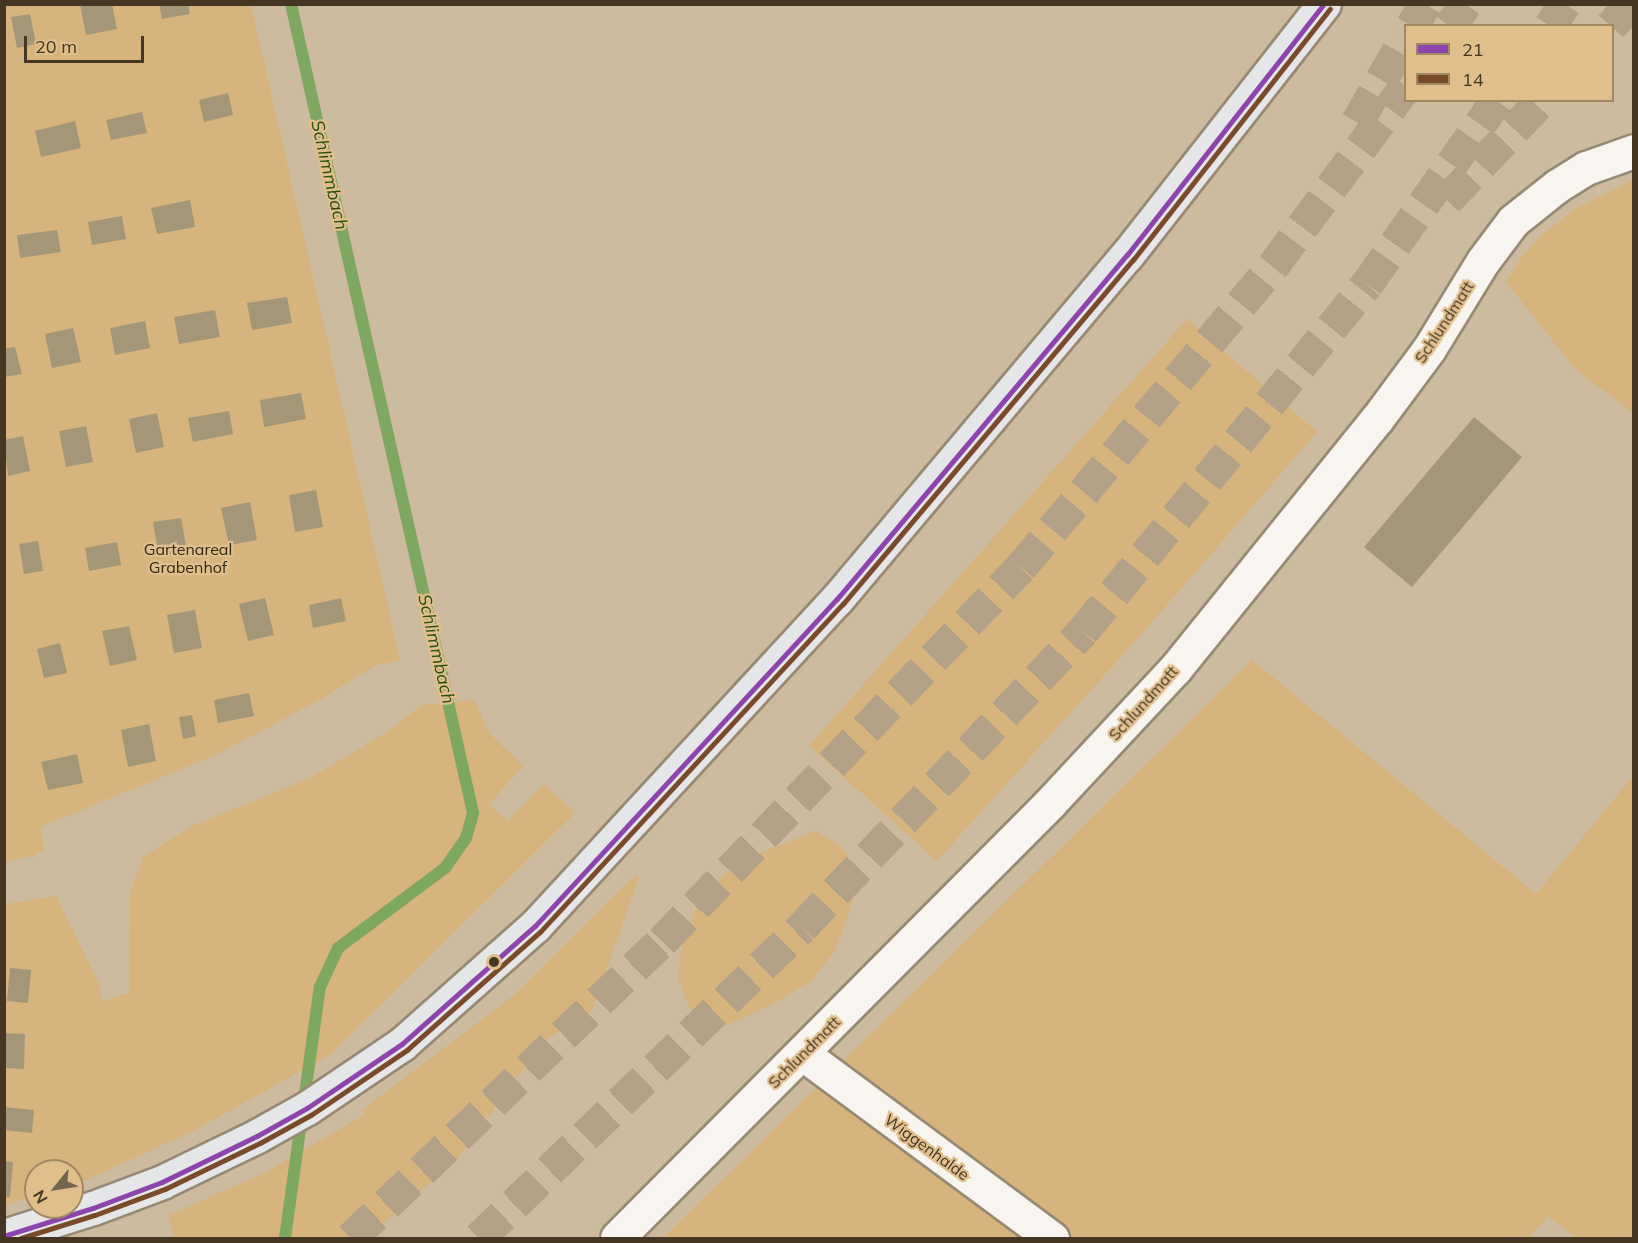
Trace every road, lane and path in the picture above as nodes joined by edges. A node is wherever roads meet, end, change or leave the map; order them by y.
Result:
1 (1324, 4) edge
2 (1634, 151) edge
3 (803, 1054) junction
4 (4, 1236) edge
5 (617, 1239) edge
6 (1052, 1239) edge

1 - 4 main road
2 - 3 street, Schlundmatt
3 - 5 street, Schlundmatt
3 - 6 street, Wiggenhalde

